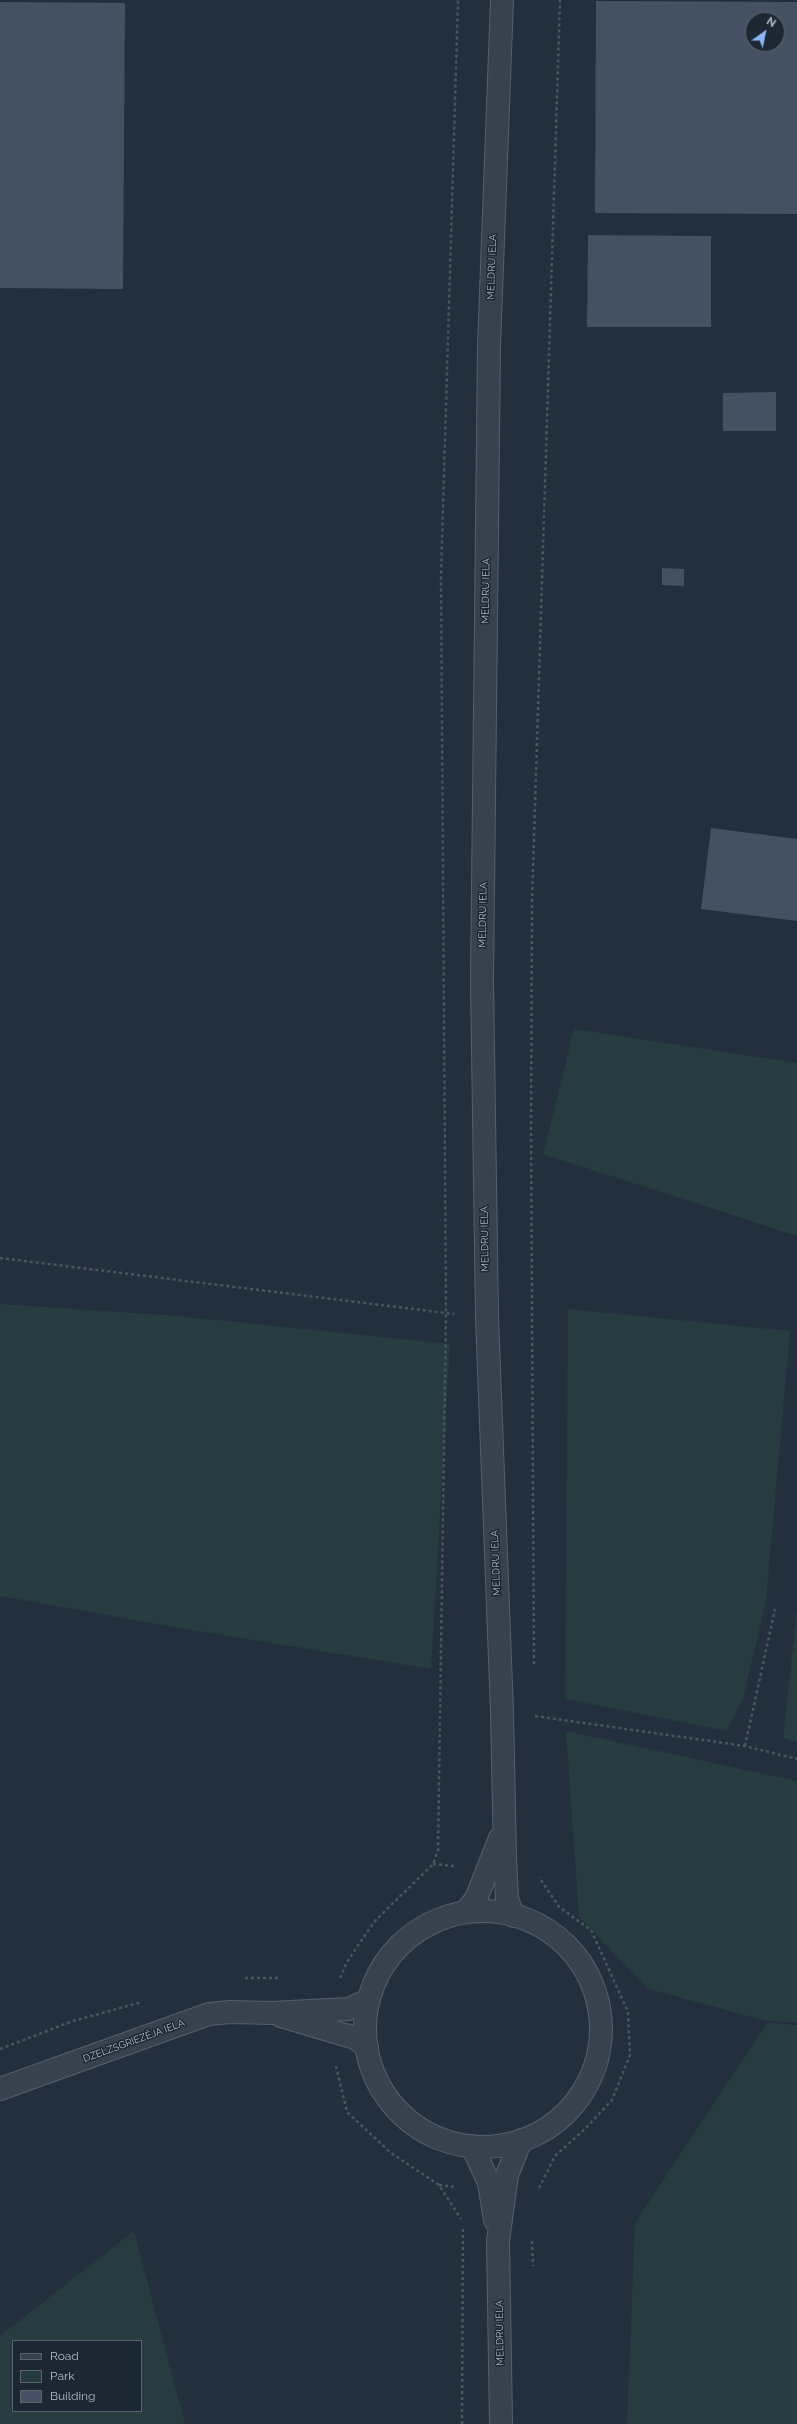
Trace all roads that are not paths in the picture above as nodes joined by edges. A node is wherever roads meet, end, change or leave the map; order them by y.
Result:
1 (502, 0) edge
2 (504, 1830) junction
3 (466, 1911) junction
4 (514, 1916) junction
5 (369, 2000) junction
6 (272, 2014) junction
7 (367, 2047) junction
8 (0, 2089) edge
9 (521, 2140) junction
10 (472, 2146) junction
11 (498, 2241) junction
12 (501, 2424) edge

1 - 2 street, MELDRU IELA
2 - 3 street
2 - 4 street
3 - 4 street
3 - 5 street
4 - 9 street
5 - 6 street, DZELZSGRIEZĒJA IELA
5 - 7 street
6 - 7 street, DZELZSGRIEZĒJA IELA
6 - 8 street, DZELZSGRIEZĒJA IELA
7 - 10 street
9 - 10 street
9 - 11 street
10 - 11 street
11 - 12 street, MELDRU IELA

